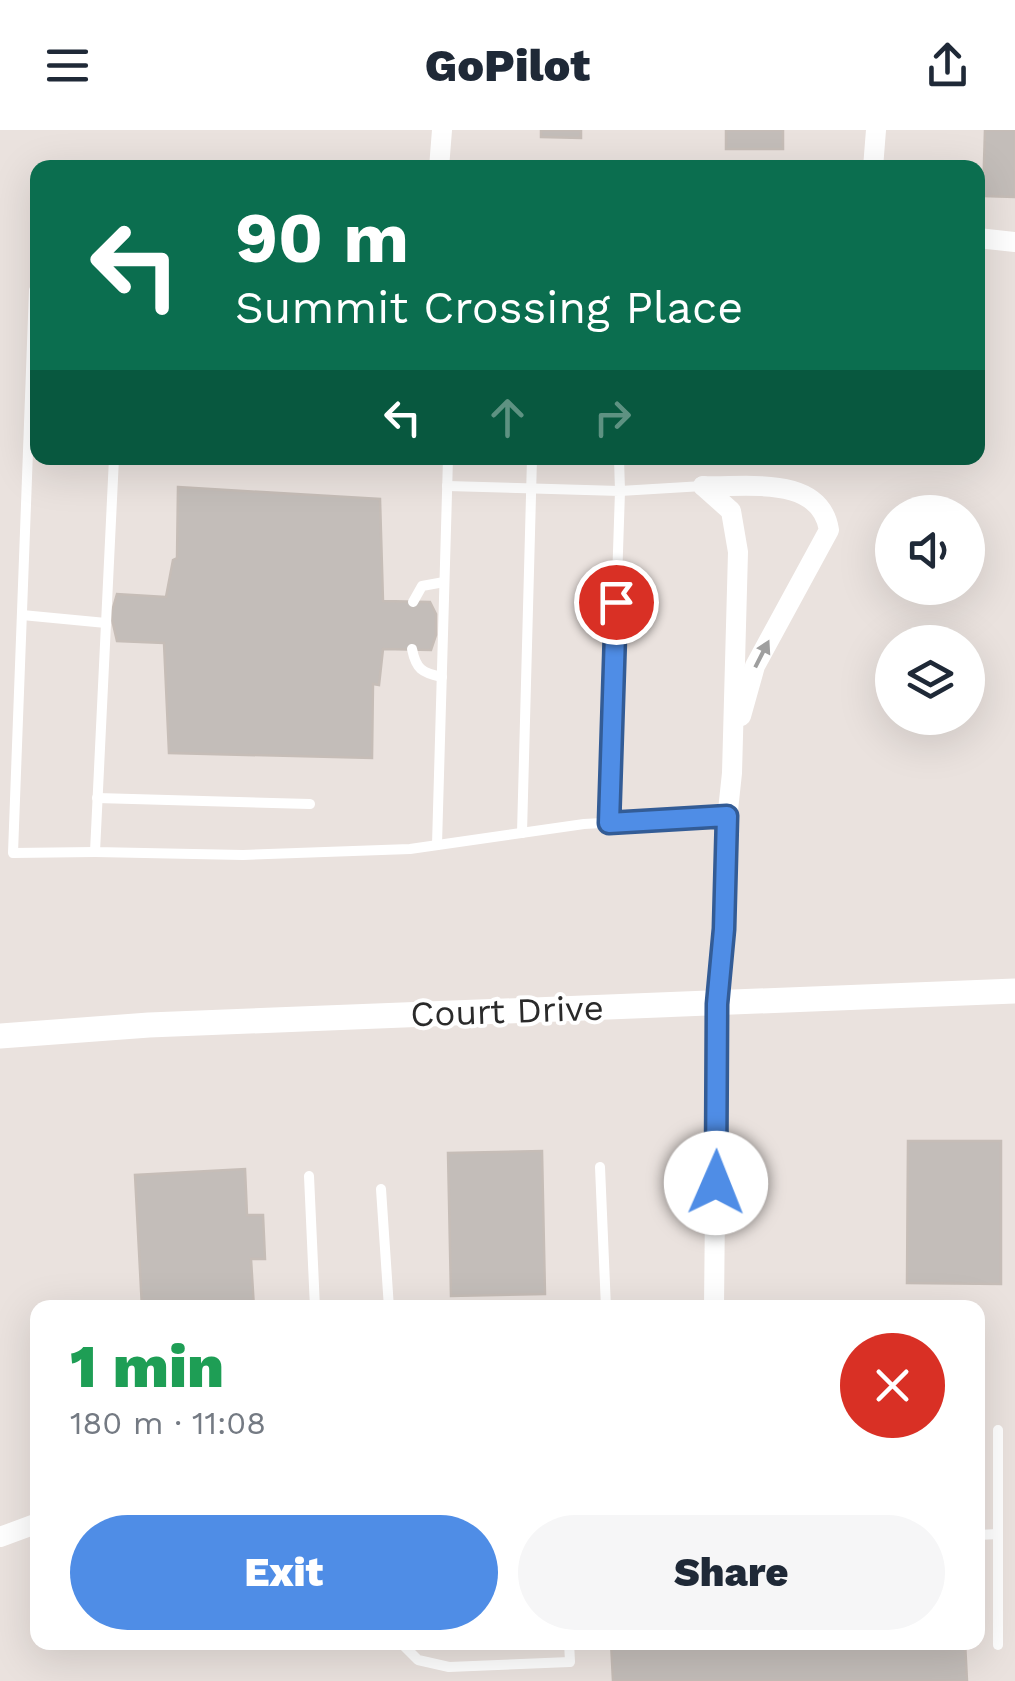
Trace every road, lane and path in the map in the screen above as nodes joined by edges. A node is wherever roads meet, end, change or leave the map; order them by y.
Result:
1 (442, 130) edge
2 (876, 130) edge
3 (440, 160) edge
4 (873, 160) edge
5 (985, 239) edge
6 (1015, 242) edge
7 (30, 398) edge
8 (114, 465) edge
9 (448, 465) edge
10 (532, 465) edge
11 (619, 465) edge
12 (447, 486) junction
13 (703, 486) junction
14 (531, 489) junction
15 (620, 491) junction
16 (444, 582) junction
17 (413, 602) dead end
18 (22, 615) junction
19 (106, 624) junction
20 (412, 649) dead end
21 (442, 677) junction
22 (732, 746) junction
23 (97, 798) junction
24 (310, 804) dead end
25 (727, 816) junction
26 (609, 823) junction
27 (522, 833) junction
28 (437, 845) junction
29 (95, 852) junction
30 (1015, 991) edge
31 (717, 1004) junction
32 (0, 1036) edge
33 (600, 1167) dead end
34 (309, 1176) dead end
35 (381, 1189) dead end
36 (315, 1300) edge
37 (388, 1300) edge
38 (606, 1300) edge
39 (714, 1300) edge
40 (998, 1430) dead end
41 (30, 1526) edge
42 (998, 1534) junction
43 (985, 1535) edge
44 (0, 1538) edge
45 (998, 1645) dead end
46 (408, 1650) edge
47 (569, 1650) edge

1 - 3 street
2 - 4 street
5 - 6 street
7 - 18 lane
8 - 19 lane
9 - 12 lane
10 - 14 lane
11 - 15 lane
12 - 14 lane
12 - 16 lane
13 - 15 lane
13 - 22 street
22 -> 13 street
14 - 15 lane
14 - 27 lane
15 - 26 lane
16 - 17 lane
16 - 21 lane
18 - 19 lane
18 - 29 lane
19 - 23 lane
20 - 21 lane
21 - 28 lane
22 - 25 street
23 - 24 lane
23 - 29 lane
25 - 26 lane
25 - 31 street
26 - 27 lane
27 - 28 lane
28 - 29 lane
30 - 31 street, Court Drive
31 - 32 street, Court Drive
31 - 39 street
33 - 38 lane
34 - 36 lane
35 - 37 lane
40 - 42 lane
41 - 44 street
42 - 43 lane
42 - 45 lane
46 - 47 lane

